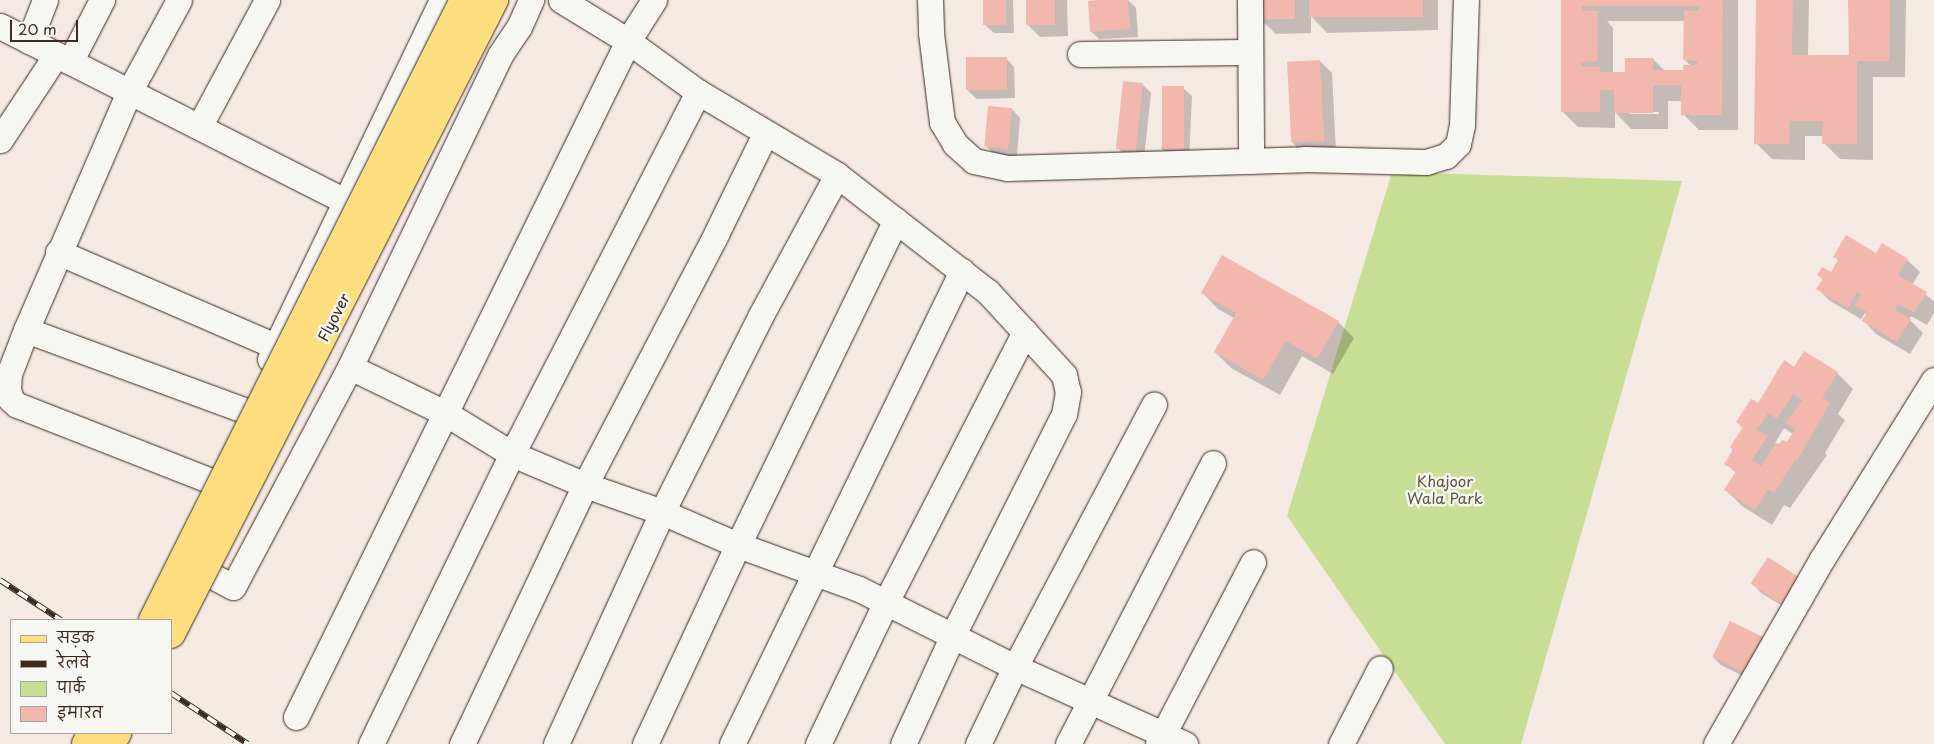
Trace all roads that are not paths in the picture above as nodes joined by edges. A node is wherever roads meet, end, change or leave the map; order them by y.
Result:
1 (45, 0) edge
2 (102, 0) edge
3 (179, 0) edge
4 (268, 0) edge
5 (465, 0) edge
6 (494, 0) edge
7 (531, 0) edge
8 (561, 0) edge
9 (654, 0) edge
10 (930, 0) edge
11 (1250, 0) edge
12 (1466, 0) edge
13 (437, 9) edge
14 (0, 26) edge
15 (519, 26) junction
16 (29, 41) junction
17 (628, 41) junction
18 (1250, 52) junction
19 (1080, 54) dead end
20 (500, 55) junction
21 (63, 58) junction
22 (129, 92) junction
23 (698, 92) junction
24 (199, 128) junction
25 (765, 134) junction
26 (0, 140) edge
27 (1251, 160) junction
28 (837, 175) junction
29 (345, 201) junction
30 (896, 220) junction
31 (58, 252) junction
32 (962, 271) junction
33 (26, 330) junction
34 (1024, 332) junction
35 (275, 346) junction
36 (350, 367) junction
37 (1934, 380) edge
38 (1154, 404) dead end
39 (246, 411) junction
40 (445, 413) junction
41 (512, 454) junction
42 (1214, 463) dead end
43 (211, 481) junction
44 (585, 485) junction
45 (662, 512) junction
46 (738, 545) junction
47 (1253, 562) dead end
48 (814, 572) junction
49 (886, 602) junction
50 (154, 619) edge
51 (172, 632) edge
52 (952, 635) junction
53 (1015, 667) junction
54 (1380, 668) dead end
55 (1089, 702) junction
56 (296, 717) dead end
57 (1169, 741) edge
58 (372, 744) edge
59 (462, 744) edge
60 (556, 744) edge
61 (645, 744) edge
62 (732, 744) edge
63 (818, 744) edge
64 (903, 744) edge
65 (978, 744) edge
66 (1068, 744) edge
67 (1341, 744) edge
68 (1716, 744) edge

1 - 16 street
2 - 21 street
3 - 22 street
4 - 24 street
5 - 15 street
5 - 50 main road, Flyover, bridge
6 - 51 main road, Flyover, bridge
7 - 15 street
8 - 17 street
9 - 17 street
10 - 27 street
11 - 18 street
12 - 27 street
13 - 20 street
13 - 29 street
14 - 16 street
15 - 20 street
16 - 21 street
17 - 23 street
17 - 40 street
18 - 19 street
18 - 27 street
20 - 36 street
21 - 22 street
21 - 26 street
22 - 24 street
22 - 31 street
23 - 25 street
23 - 41 street
24 - 29 street
25 - 28 street
25 - 44 street
28 - 30 street
28 - 45 street
29 - 35 street
30 - 32 street
30 - 46 street
31 - 33 street
31 - 35 street
32 - 34 street
32 - 48 street
33 - 39 street
33 - 43 street
34 - 49 street
34 - 52 street
35 - 39 street
36 - 40 street
36 - 43 street
37 - 68 street
38 - 53 street
39 - 43 street
40 - 41 street
40 - 56 street
41 - 44 street
41 - 58 street
42 - 55 street
44 - 45 street
44 - 59 street
45 - 46 street
45 - 60 street
46 - 48 street
46 - 61 street
47 - 57 street
48 - 49 street
48 - 62 street
49 - 52 street
49 - 63 street
52 - 53 street
52 - 64 street
53 - 55 street
53 - 65 street
54 - 67 street
55 - 57 street
55 - 66 street

